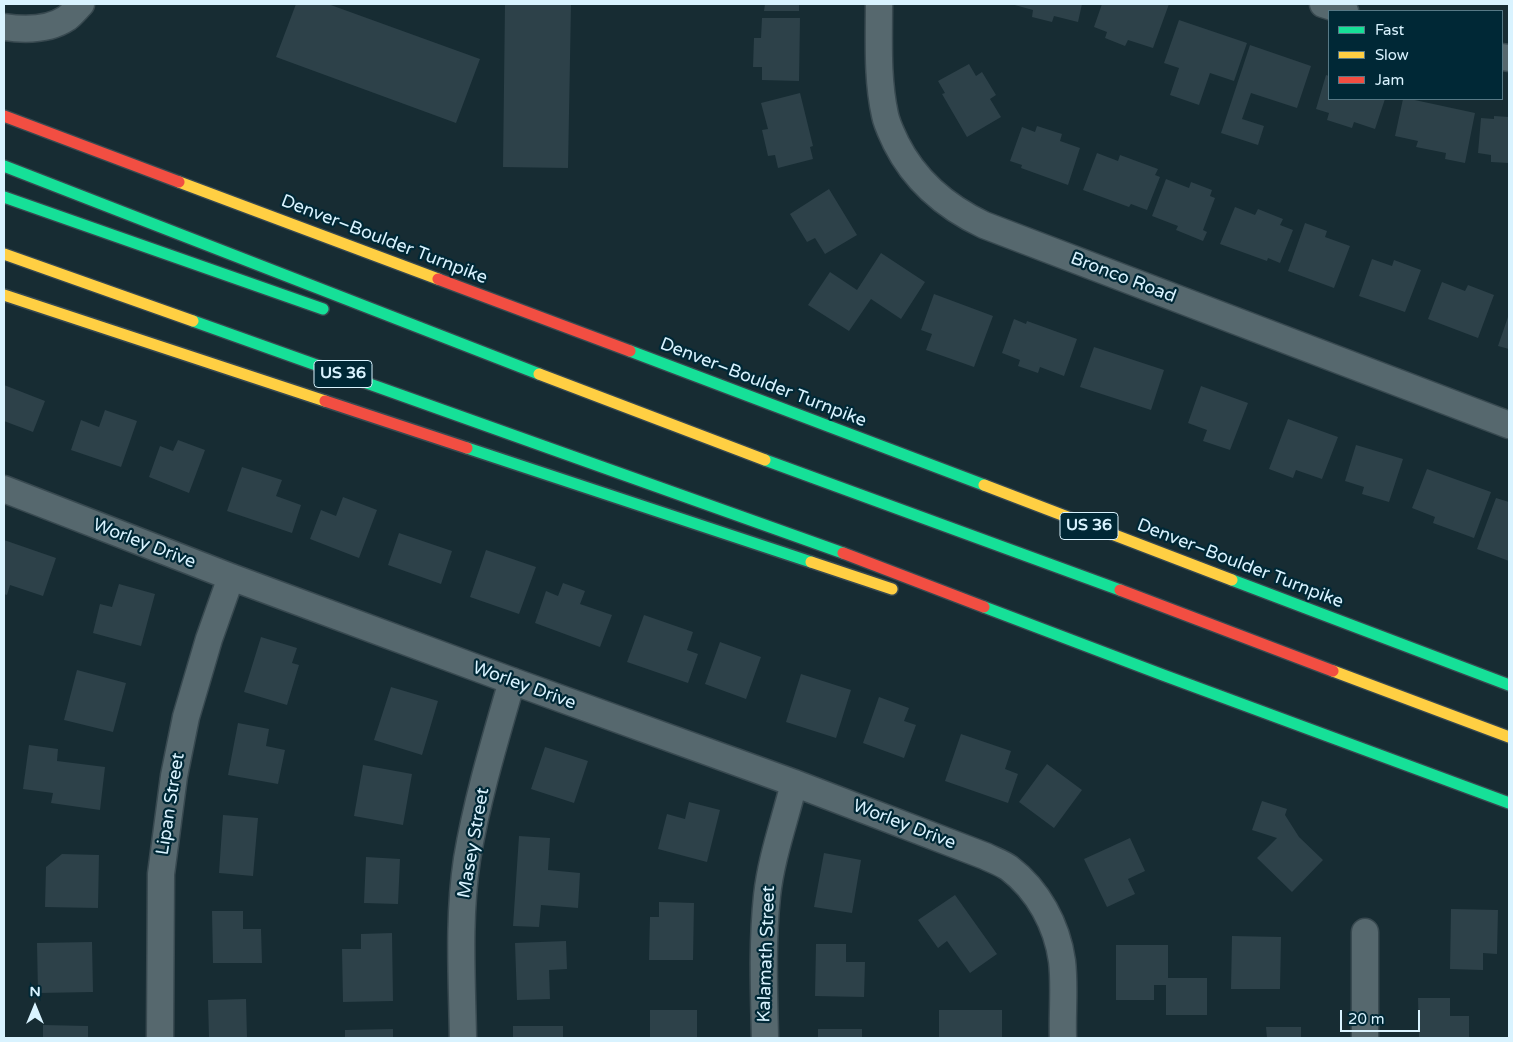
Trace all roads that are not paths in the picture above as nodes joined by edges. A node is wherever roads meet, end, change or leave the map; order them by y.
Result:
1 (81, 4) edge
2 (879, 4) edge
3 (1323, 4) edge
4 (1341, 10) edge
5 (4, 28) edge
6 (4, 116) edge
7 (4, 166) edge
8 (4, 196) edge
9 (4, 254) edge
10 (4, 295) edge
11 (334, 313) dead end
12 (471, 360) dead end
13 (657, 420) junction
14 (1509, 425) edge
15 (4, 489) edge
16 (230, 577) junction
17 (904, 593) dead end
18 (957, 609) dead end
19 (1163, 675) junction
20 (512, 681) junction
21 (1509, 685) edge
22 (1509, 737) edge
23 (794, 783) junction
24 (1509, 803) edge
25 (1365, 932) dead end
26 (160, 1038) edge
27 (463, 1038) edge
28 (765, 1038) edge
29 (1063, 1038) edge
30 (1365, 1038) edge

1 - 5 street
2 - 14 street, Bronco Road
3 - 4 street
6 - 21 highway, Denver–Boulder Turnpike / US 36
7 - 13 highway
8 - 11 highway
9 - 19 highway, US 36
10 - 17 highway
12 - 13 highway
13 - 22 highway
15 - 16 street, Worley Drive
16 - 20 street, Worley Drive
16 - 26 street, Lipan Street
18 - 19 highway
19 - 24 highway, US 36
20 - 23 street, Worley Drive
20 - 27 street, Masey Street
23 - 28 street, Kalamath Street
23 - 29 street, Worley Drive
25 - 30 street

